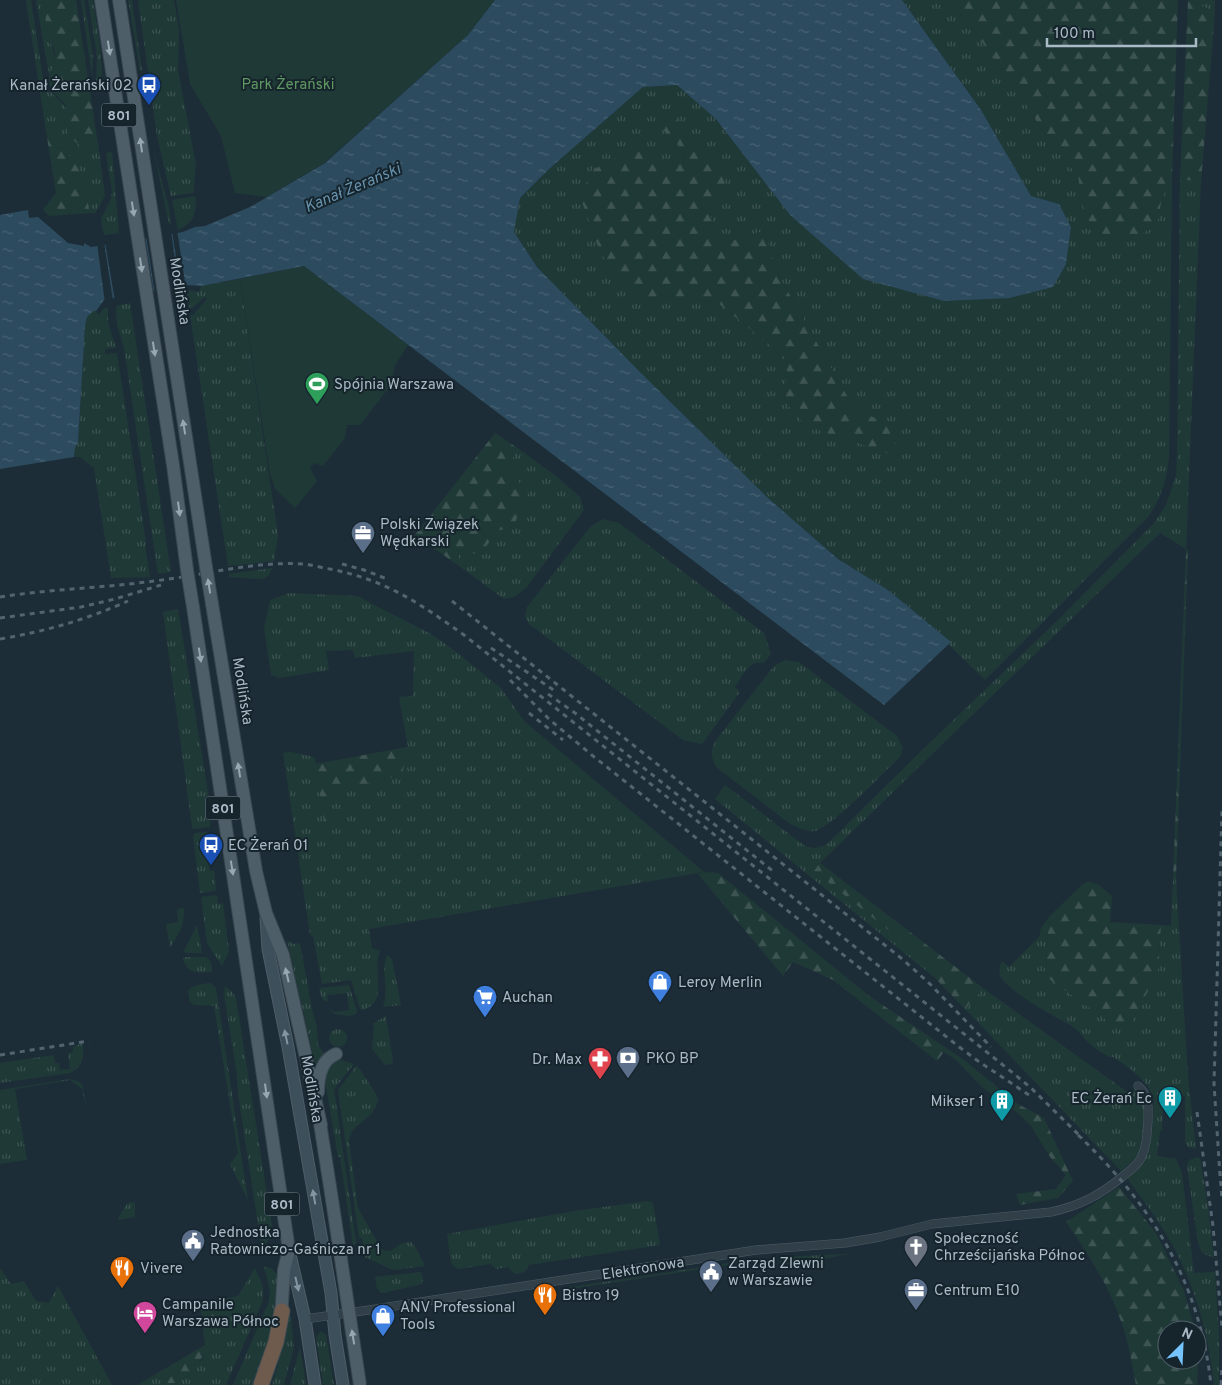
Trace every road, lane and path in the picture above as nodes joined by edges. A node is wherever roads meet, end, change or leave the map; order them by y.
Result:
1 (101, 0) edge
2 (119, 0) edge
3 (266, 913) junction
4 (336, 1054) dead end
5 (1138, 1086) dead end
6 (321, 1125) junction
7 (289, 1250) junction
8 (282, 1311) junction
9 (333, 1315) junction
10 (305, 1319) junction
11 (261, 1385) edge
12 (267, 1385) edge
13 (315, 1385) edge
14 (343, 1385) edge
15 (360, 1385) edge

1 -> 7 main road, 801, bridge
3 -> 2 main road, Modlińska / 801, bridge
6 -> 3 main road
9 -> 3 main road, Modlińska / 801
4 - 6 main road
5 - 9 street, Elektronowa
15 -> 6 main road, bridge
7 - 8 main road
7 -> 10 main road, 801
8 - 11 highway
8 - 12 main road
9 - 10 street, Elektronowa
9 - 14 main road, Modlińska / 801
10 - 13 main road, 801

